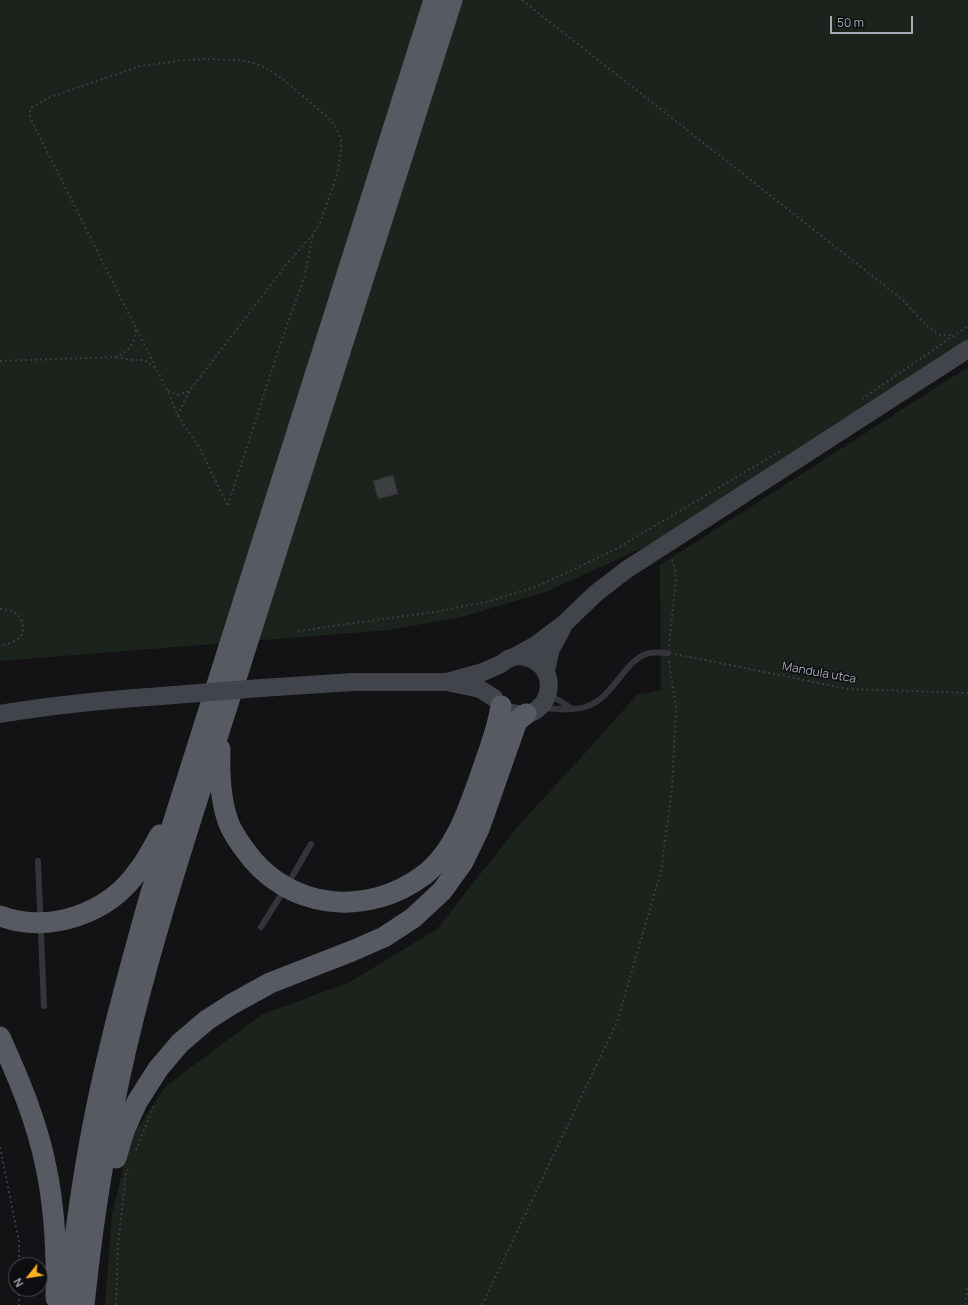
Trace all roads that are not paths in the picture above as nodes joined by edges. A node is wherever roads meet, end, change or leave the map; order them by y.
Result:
1 (434, 0) edge
2 (452, 0) edge
3 (968, 349) edge
4 (565, 623) junction
5 (668, 653) road end
6 (509, 660) junction
7 (546, 670) junction
8 (446, 682) junction
9 (497, 702) junction
10 (538, 705) junction
11 (572, 709) junction
12 (0, 714) edge
13 (221, 724) junction
14 (178, 805) junction
15 (311, 844) dead end
16 (38, 861) dead end
17 (286, 887) junction
18 (0, 916) edge
19 (40, 923) junction
20 (261, 927) dead end
21 (44, 1006) dead end
22 (0, 1037) edge
23 (95, 1221) junction
24 (56, 1305) edge
25 (66, 1305) edge
26 (84, 1305) edge

1 - 14 highway
2 - 13 highway
3 - 4 main road
4 - 6 main road
4 - 7 main road
5 - 11 lane
6 - 7 main road
6 - 8 main road
6 - 9 main road
7 - 10 main road
8 - 9 main road
8 - 12 main road, bridge
9 - 10 main road
9 - 17 highway
10 - 11 lane
10 - 11 lane
10 - 23 highway
13 - 17 highway
13 - 23 highway
14 - 19 highway
14 - 25 highway
15 - 17 lane
16 - 19 lane
17 - 20 lane
18 - 19 highway
19 - 21 lane
22 - 24 highway
23 - 26 highway

